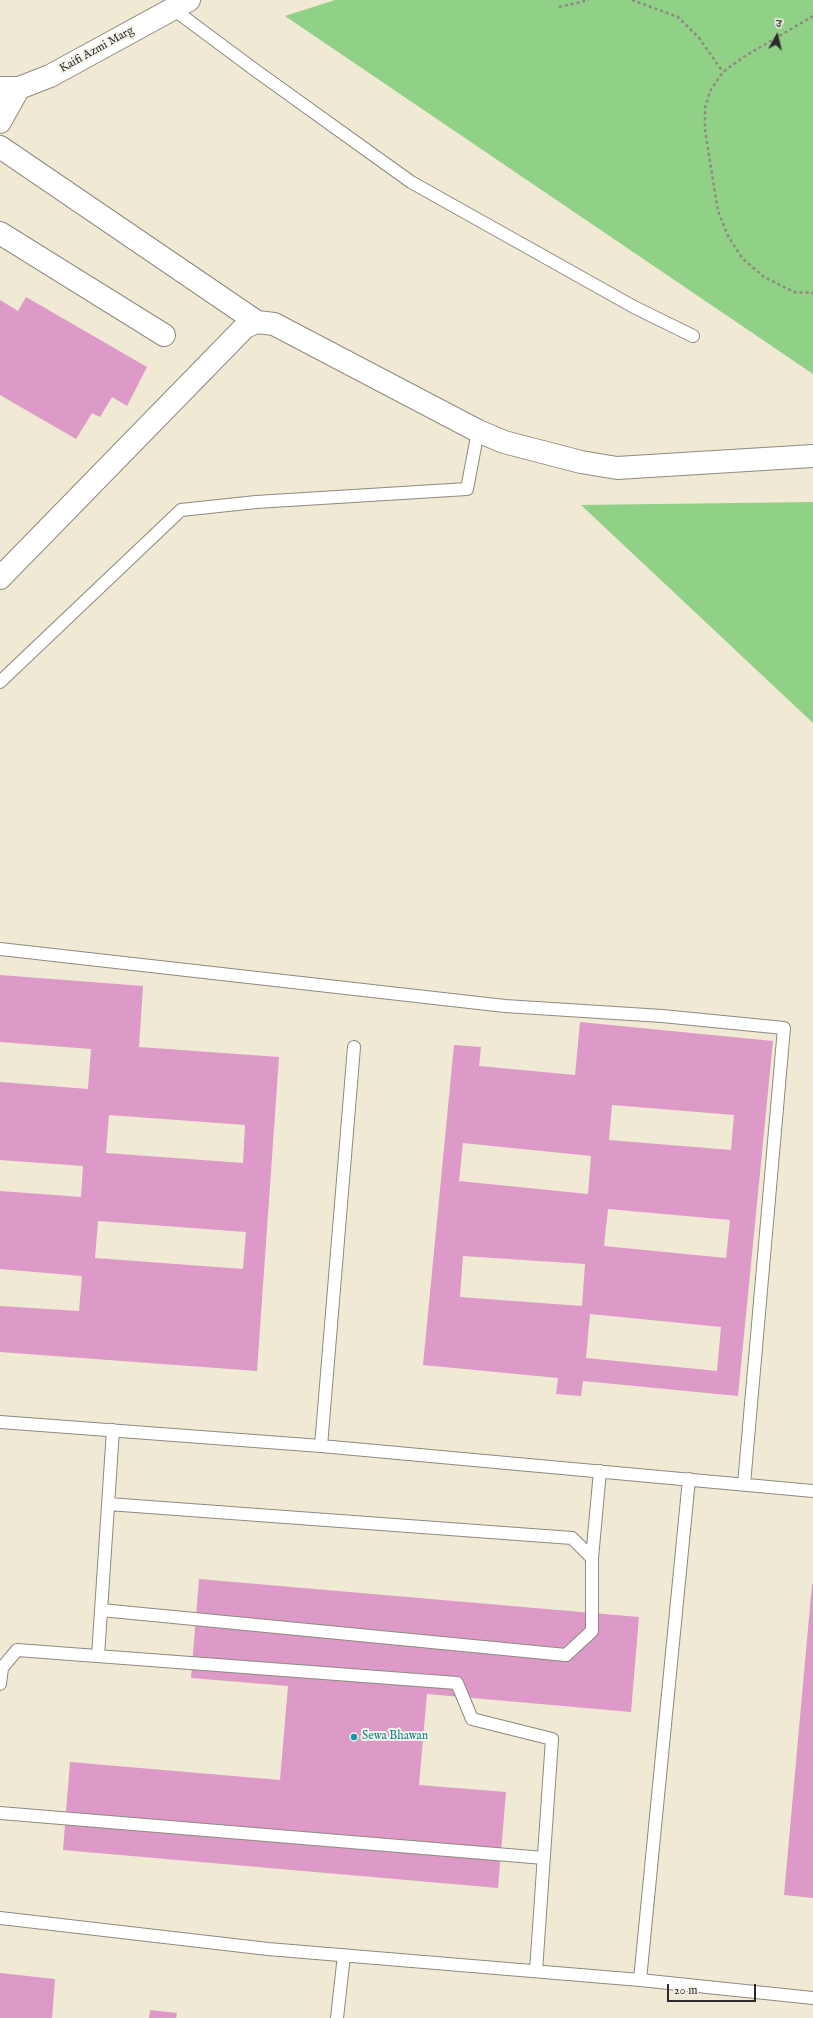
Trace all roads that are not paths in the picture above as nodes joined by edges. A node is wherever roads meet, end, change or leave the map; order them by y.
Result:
1 (177, 3) edge
2 (10, 88) edge
3 (0, 122) edge
4 (0, 147) edge
5 (0, 233) edge
6 (257, 322) junction
7 (164, 336) dead end
8 (693, 336) dead end
9 (478, 431) junction
10 (813, 456) edge
11 (0, 578) edge
12 (0, 682) edge
13 (0, 949) edge
14 (354, 1047) dead end
15 (0, 1422) edge
16 (113, 1430) junction
17 (321, 1446) junction
18 (600, 1471) junction
19 (689, 1479) junction
20 (744, 1484) junction
21 (813, 1491) edge
22 (108, 1504) junction
23 (592, 1558) junction
24 (101, 1610) junction
25 (98, 1656) junction
26 (0, 1684) edge
27 (0, 1813) edge
28 (544, 1858) junction
29 (0, 1918) edge
30 (344, 1955) junction
31 (536, 1971) junction
32 (640, 1980) junction
33 (813, 1998) edge
34 (337, 2018) edge

1 - 2 street, Kaifi Azmi Marg
1 - 8 lane
2 - 3 street
4 - 6 street
5 - 7 street
6 - 9 street
6 - 11 street
9 - 10 street
9 - 12 lane
13 - 20 lane
14 - 17 lane
15 - 16 lane
16 - 17 lane
16 - 22 lane
17 - 18 lane
18 - 19 lane
18 - 23 lane
19 - 20 lane
19 - 32 lane
20 - 21 lane
22 - 23 lane
22 - 24 lane
23 - 24 lane
24 - 25 lane
25 - 26 lane
25 - 28 lane
27 - 28 lane
28 - 31 lane
29 - 30 lane
30 - 31 lane
30 - 34 lane
31 - 32 lane
32 - 33 lane

